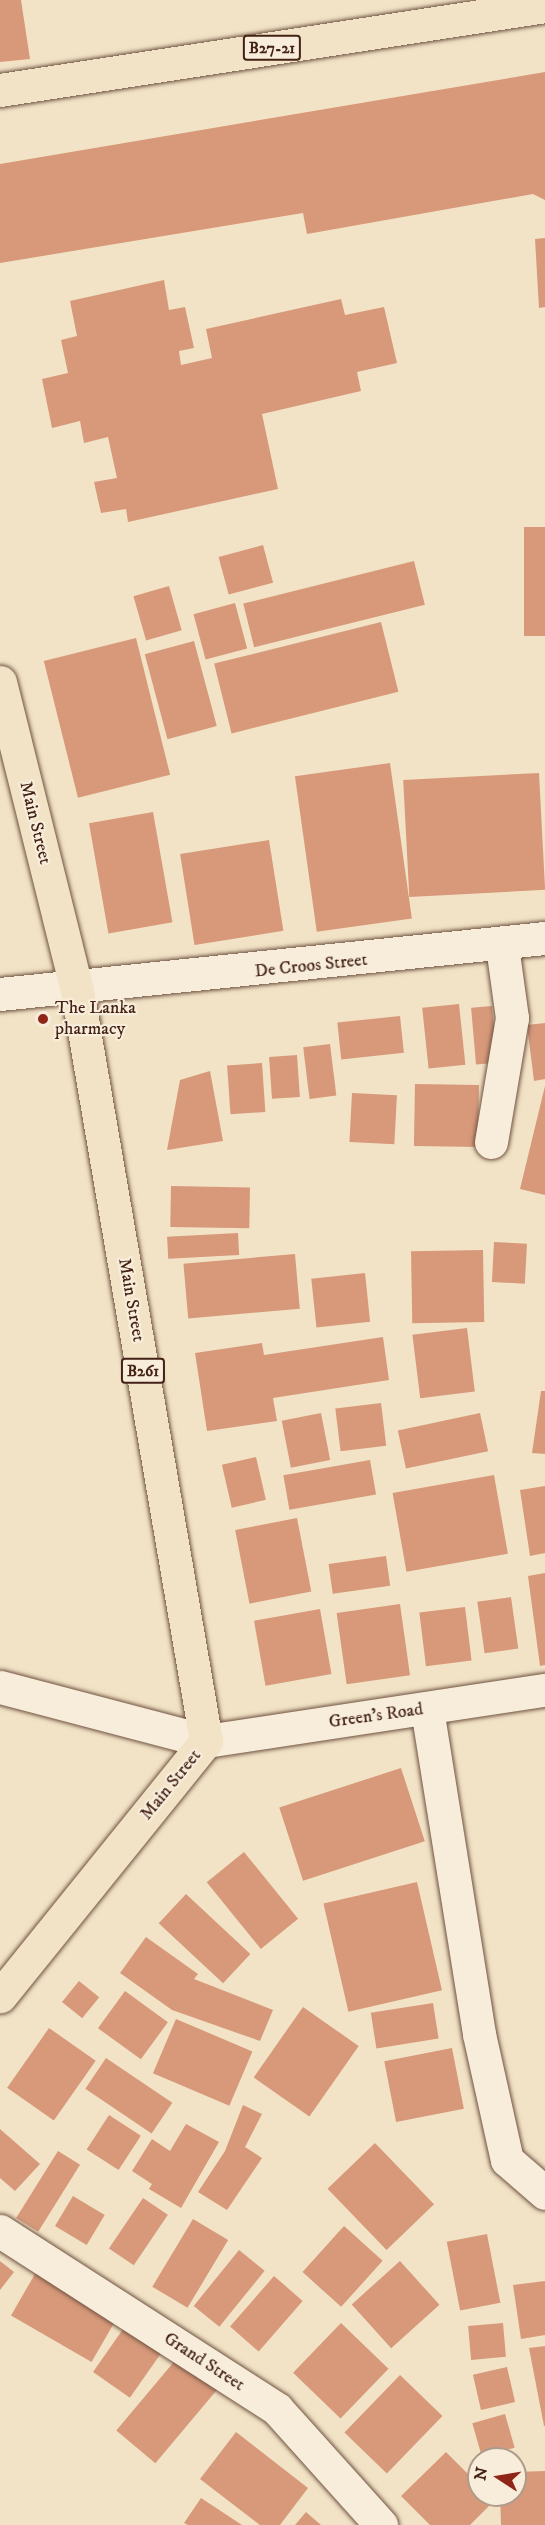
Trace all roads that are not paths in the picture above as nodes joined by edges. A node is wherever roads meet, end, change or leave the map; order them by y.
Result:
1 (545, 6) edge
2 (0, 90) edge
3 (0, 682) edge
4 (545, 938) edge
5 (502, 946) junction
6 (77, 990) junction
7 (0, 994) edge
8 (491, 1142) dead end
9 (0, 1687) edge
10 (545, 1690) edge
11 (426, 1708) junction
12 (206, 1741) junction
13 (0, 1996) edge
14 (545, 2193) edge
15 (0, 2231) edge
16 (381, 2525) edge

1 - 2 main road, B27-21
3 - 6 main road, Main Street / B261
4 - 5 street, De Croos Street
5 - 6 street, De Croos Street
5 - 8 street
6 - 7 street, De Croos Street
6 - 12 main road, Main Street / B261
9 - 12 street
10 - 11 street, Green's Road
11 - 12 street, Green's Road
11 - 14 street
12 - 13 main road, Main Street
15 - 16 street, Grand Street

